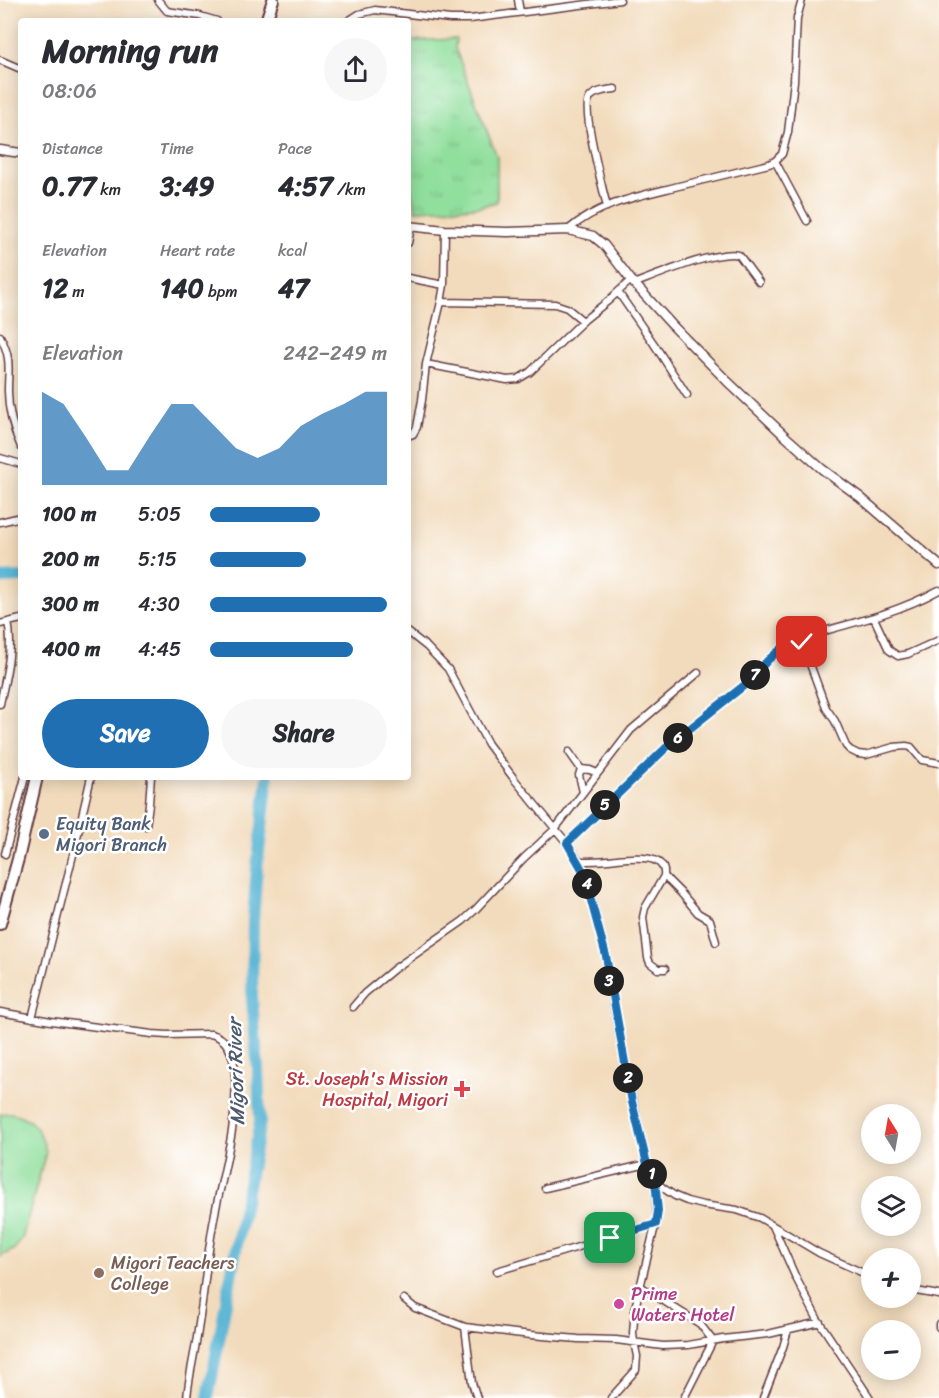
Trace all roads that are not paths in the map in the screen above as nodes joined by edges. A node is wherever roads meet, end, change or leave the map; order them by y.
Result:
1 (158, 0) edge
2 (273, 0) edge
3 (518, 0) edge
4 (620, 0) edge
5 (802, 0) edge
6 (520, 12) junction
7 (207, 18) edge
8 (267, 18) edge
9 (353, 18) edge
10 (0, 60) edge
11 (18, 68) edge
12 (615, 89) dead end
13 (0, 150) edge
14 (18, 153) edge
15 (775, 161) junction
16 (607, 207) junction
17 (807, 221) dead end
18 (411, 227) edge
19 (445, 230) junction
20 (568, 230) junction
21 (411, 279) edge
22 (634, 282) junction
23 (759, 282) dead end
24 (444, 285) junction
25 (618, 292) junction
26 (441, 302) junction
27 (583, 321) junction
28 (0, 336) edge
29 (426, 364) junction
30 (687, 395) dead end
31 (411, 435) edge
32 (18, 438) edge
33 (0, 458) edge
34 (18, 463) edge
35 (18, 518) edge
36 (0, 522) edge
37 (939, 566) edge
38 (939, 590) edge
39 (874, 618) junction
40 (18, 620) edge
41 (8, 622) junction
42 (0, 624) edge
43 (411, 634) edge
44 (806, 637) junction
45 (939, 640) edge
46 (698, 673) dead end
47 (0, 704) edge
48 (569, 752) dead end
49 (939, 763) edge
50 (581, 770) junction
51 (597, 773) junction
52 (24, 780) edge
53 (36, 780) edge
54 (91, 780) edge
55 (151, 780) edge
56 (582, 792) junction
57 (146, 826) dead end
58 (555, 829) junction
59 (567, 843) junction
60 (3, 853) edge
61 (18, 859) junction
62 (579, 861) junction
63 (664, 876) junction
64 (4, 895) edge
65 (0, 924) edge
66 (716, 942) dead end
67 (665, 969) dead end
68 (353, 1007) dead end
69 (0, 1012) edge
70 (32, 1017) junction
71 (647, 1164) junction
72 (655, 1180) junction
73 (545, 1188) dead end
74 (656, 1224) junction
75 (773, 1226) junction
76 (497, 1271) dead end
77 (861, 1272) edge
78 (640, 1286) junction
79 (921, 1292) edge
80 (939, 1295) edge
81 (404, 1299) dead end
82 (820, 1322) junction
83 (465, 1327) junction
84 (788, 1330) junction
85 (713, 1341) junction
86 (634, 1342) junction
87 (187, 1398) edge
88 (477, 1398) edge
89 (611, 1398) edge
90 (684, 1398) edge
91 (763, 1398) edge
92 (870, 1398) edge

1 - 7 street
2 - 8 highway
3 - 6 street
4 - 6 street
5 - 15 street
6 - 9 street
10 - 11 street
12 - 16 street
13 - 14 street
15 - 16 street
15 - 17 street
16 - 20 street
18 - 19 street
19 - 20 street
19 - 24 street
20 - 22 street
21 - 24 street
22 - 23 street
22 - 25 street
22 - 37 street
24 - 26 street
25 - 27 street
25 - 30 street
26 - 27 street
26 - 29 street
27 - 29 street
28 - 32 street
29 - 31 street
33 - 34 street
35 - 36 street
38 - 39 street
39 - 44 street
39 - 45 street
40 - 41 street
41 - 42 street
41 - 47 street
43 - 58 street
44 - 49 street
44 - 59 street
46 - 51 street
48 - 50 street
50 - 51 street
50 - 56 street
51 - 56 street
52 - 60 street
53 - 61 highway
54 - 70 street
55 - 57 street
56 - 58 street
58 - 59 street
58 - 68 street
59 - 62 street
60 - 61 street
61 - 64 highway
62 - 63 street
62 - 71 street
63 - 66 street
63 - 67 street
64 - 65 highway
69 - 70 street
70 - 87 street
71 - 72 street
71 - 73 street
72 - 74 street
72 - 75 street
74 - 76 street
74 - 78 street
75 - 77 street
75 - 82 street
78 - 85 street
78 - 86 street
79 - 80 street
81 - 83 street
82 - 84 street
82 - 92 street
83 - 86 street
83 - 88 street
84 - 85 street
84 - 91 street
85 - 86 street
85 - 90 street
86 - 89 street

